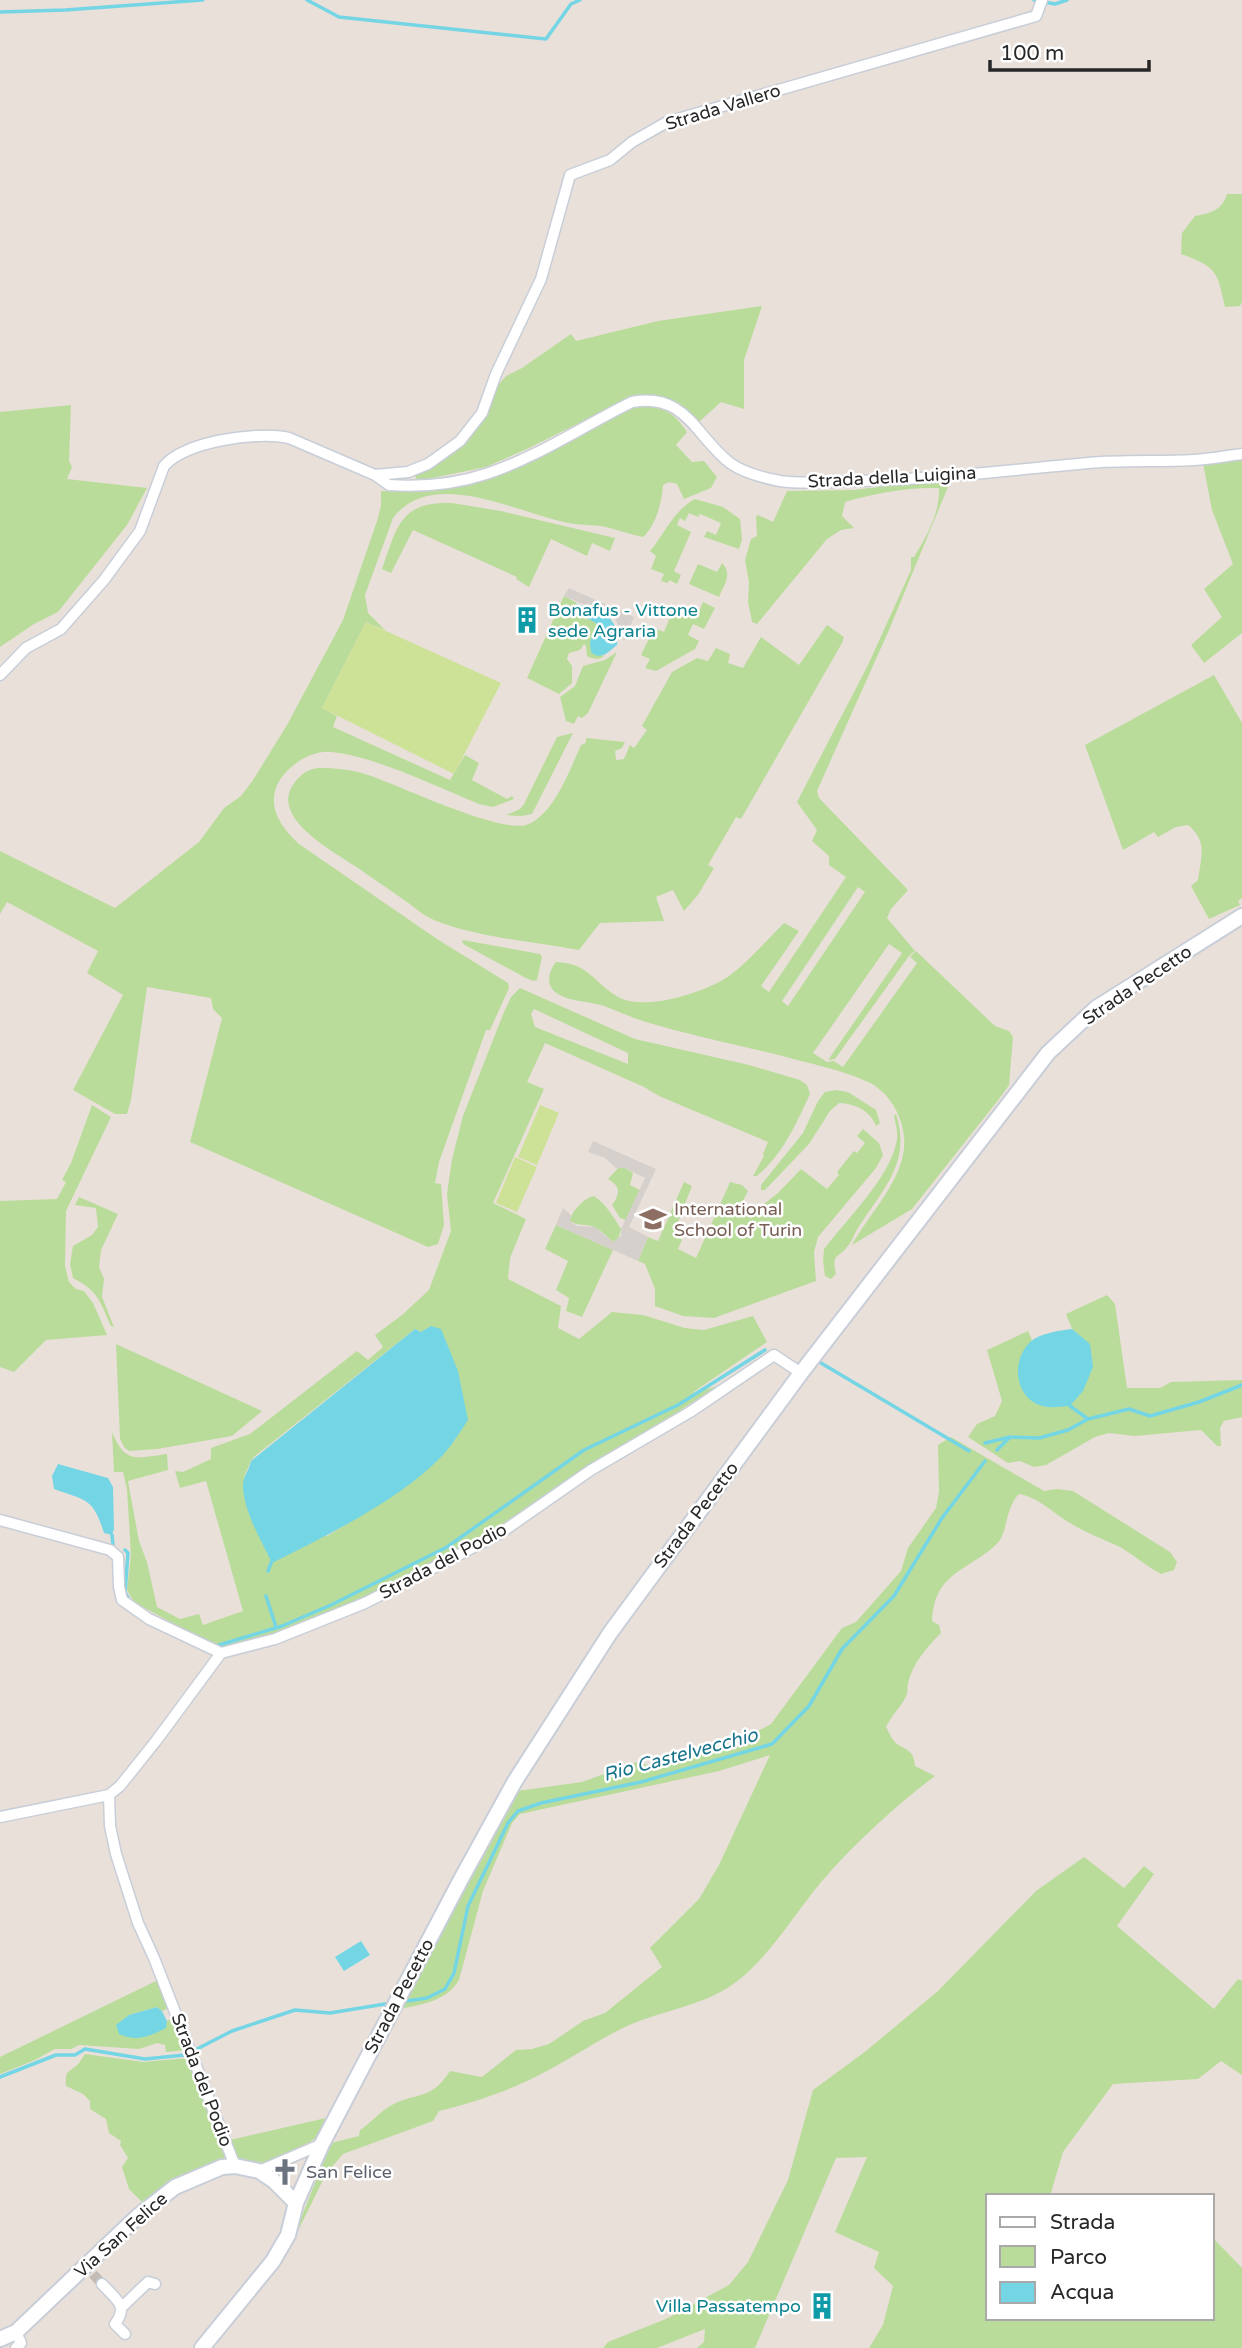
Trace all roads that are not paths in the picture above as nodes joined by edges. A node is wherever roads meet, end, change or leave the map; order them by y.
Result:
1 (1041, 4) edge
2 (1242, 454) edge
3 (375, 475) junction
4 (0, 675) edge
5 (1242, 916) edge
6 (801, 1373) junction
7 (0, 1520) edge
8 (221, 1653) junction
9 (109, 1795) junction
10 (0, 1817) edge
11 (322, 2144) junction
12 (235, 2166) junction
13 (259, 2171) junction
14 (296, 2203) junction
15 (102, 2284) tunnel mouth
16 (155, 2284) dead end
17 (122, 2306) junction
18 (16, 2332) junction
19 (125, 2334) dead end
20 (0, 2339) edge
21 (16, 2348) edge
22 (202, 2348) edge

1 - 3 street, Strada Vallero
2 - 3 street, Strada della Luigina
3 - 4 street, Strada della Luigina
5 - 6 main road, Strada Pecetto
6 - 8 street, Strada del Podio
6 - 11 main road, Strada Pecetto
7 - 8 street
8 - 9 street
9 - 10 street
9 - 12 street, Strada del Podio
11 - 13 street
11 - 14 main road, Strada Pecetto
12 - 13 main road, Via San Felice
12 - 18 main road, Via San Felice
13 - 14 main road, Via San Felice
14 - 22 main road, Strada Pecetto
15 - 17 street
16 - 17 street
17 - 19 street
18 - 20 main road, Via San Felice
18 - 21 street

